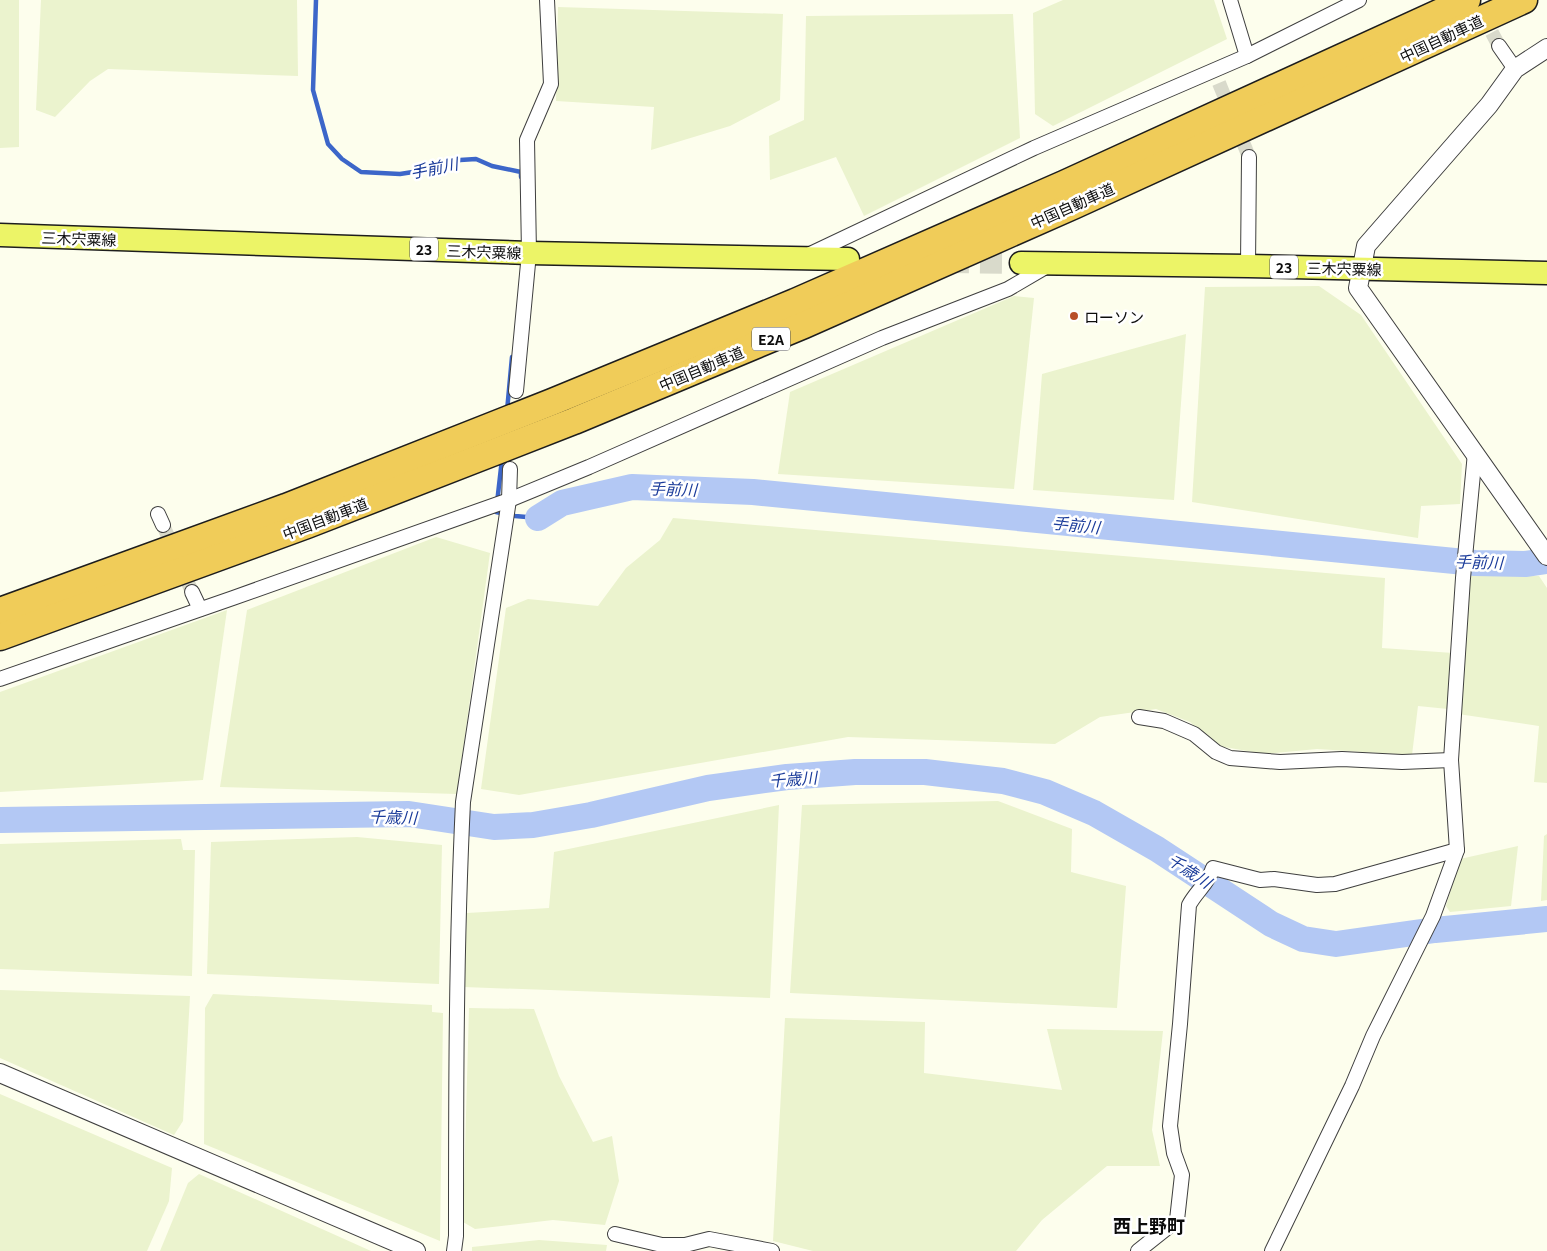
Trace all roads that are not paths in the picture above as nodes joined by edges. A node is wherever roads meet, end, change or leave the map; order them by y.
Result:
1 (546, 0) edge
2 (1230, 0) edge
3 (1358, 0) edge
4 (1467, 0) edge
5 (1524, 0) edge
6 (1499, 46) tunnel mouth
7 (1547, 48) edge
8 (1247, 56) junction
9 (1515, 69) junction
10 (1249, 157) tunnel mouth
11 (0, 235) edge
12 (529, 252) junction
13 (802, 259) junction
14 (848, 260) dead end
15 (1021, 263) tunnel mouth
16 (1050, 264) junction
17 (1248, 266) junction
18 (1362, 268) junction
19 (1547, 273) edge
20 (516, 391) dead end
21 (1475, 453) junction
22 (510, 469) dead end
23 (508, 500) junction
24 (1547, 556) edge
25 (192, 592) tunnel mouth
26 (200, 609) junction
27 (0, 611) edge
28 (0, 637) edge
29 (0, 679) edge
30 (1139, 717) dead end
31 (1451, 760) junction
32 (1457, 850) junction
33 (0, 1073) edge
34 (616, 1234) dead end
35 (710, 1245) edge
36 (416, 1251) edge
37 (454, 1251) edge
38 (772, 1251) edge
39 (1138, 1251) edge
40 (1272, 1251) edge

1 - 12 street
2 - 8 street
3 - 8 street
4 - 27 highway, 中国自動車道 / E2A
5 - 28 highway, 中国自動車道 / E2A
6 - 9 street
7 - 9 street
8 - 13 street
9 - 18 street
10 - 17 street
11 - 12 main road, 三木宍粟線 / 23
12 - 13 main road, 三木宍粟線 / 23
12 - 20 street
13 - 14 main road, 三木宍粟線 / 23
15 - 16 main road, 三木宍粟線 / 23
16 - 17 main road, 三木宍粟線 / 23
16 - 23 street
17 - 18 main road, 三木宍粟線 / 23
18 - 19 main road, 三木宍粟線 / 23
18 - 21 street
21 - 24 street
21 - 31 street
22 - 23 street
23 - 26 street
23 - 37 street
25 - 26 street
26 - 29 street
30 - 31 street
31 - 32 street
32 - 39 street
32 - 40 street
33 - 36 street
34 - 35 street
35 - 38 street

